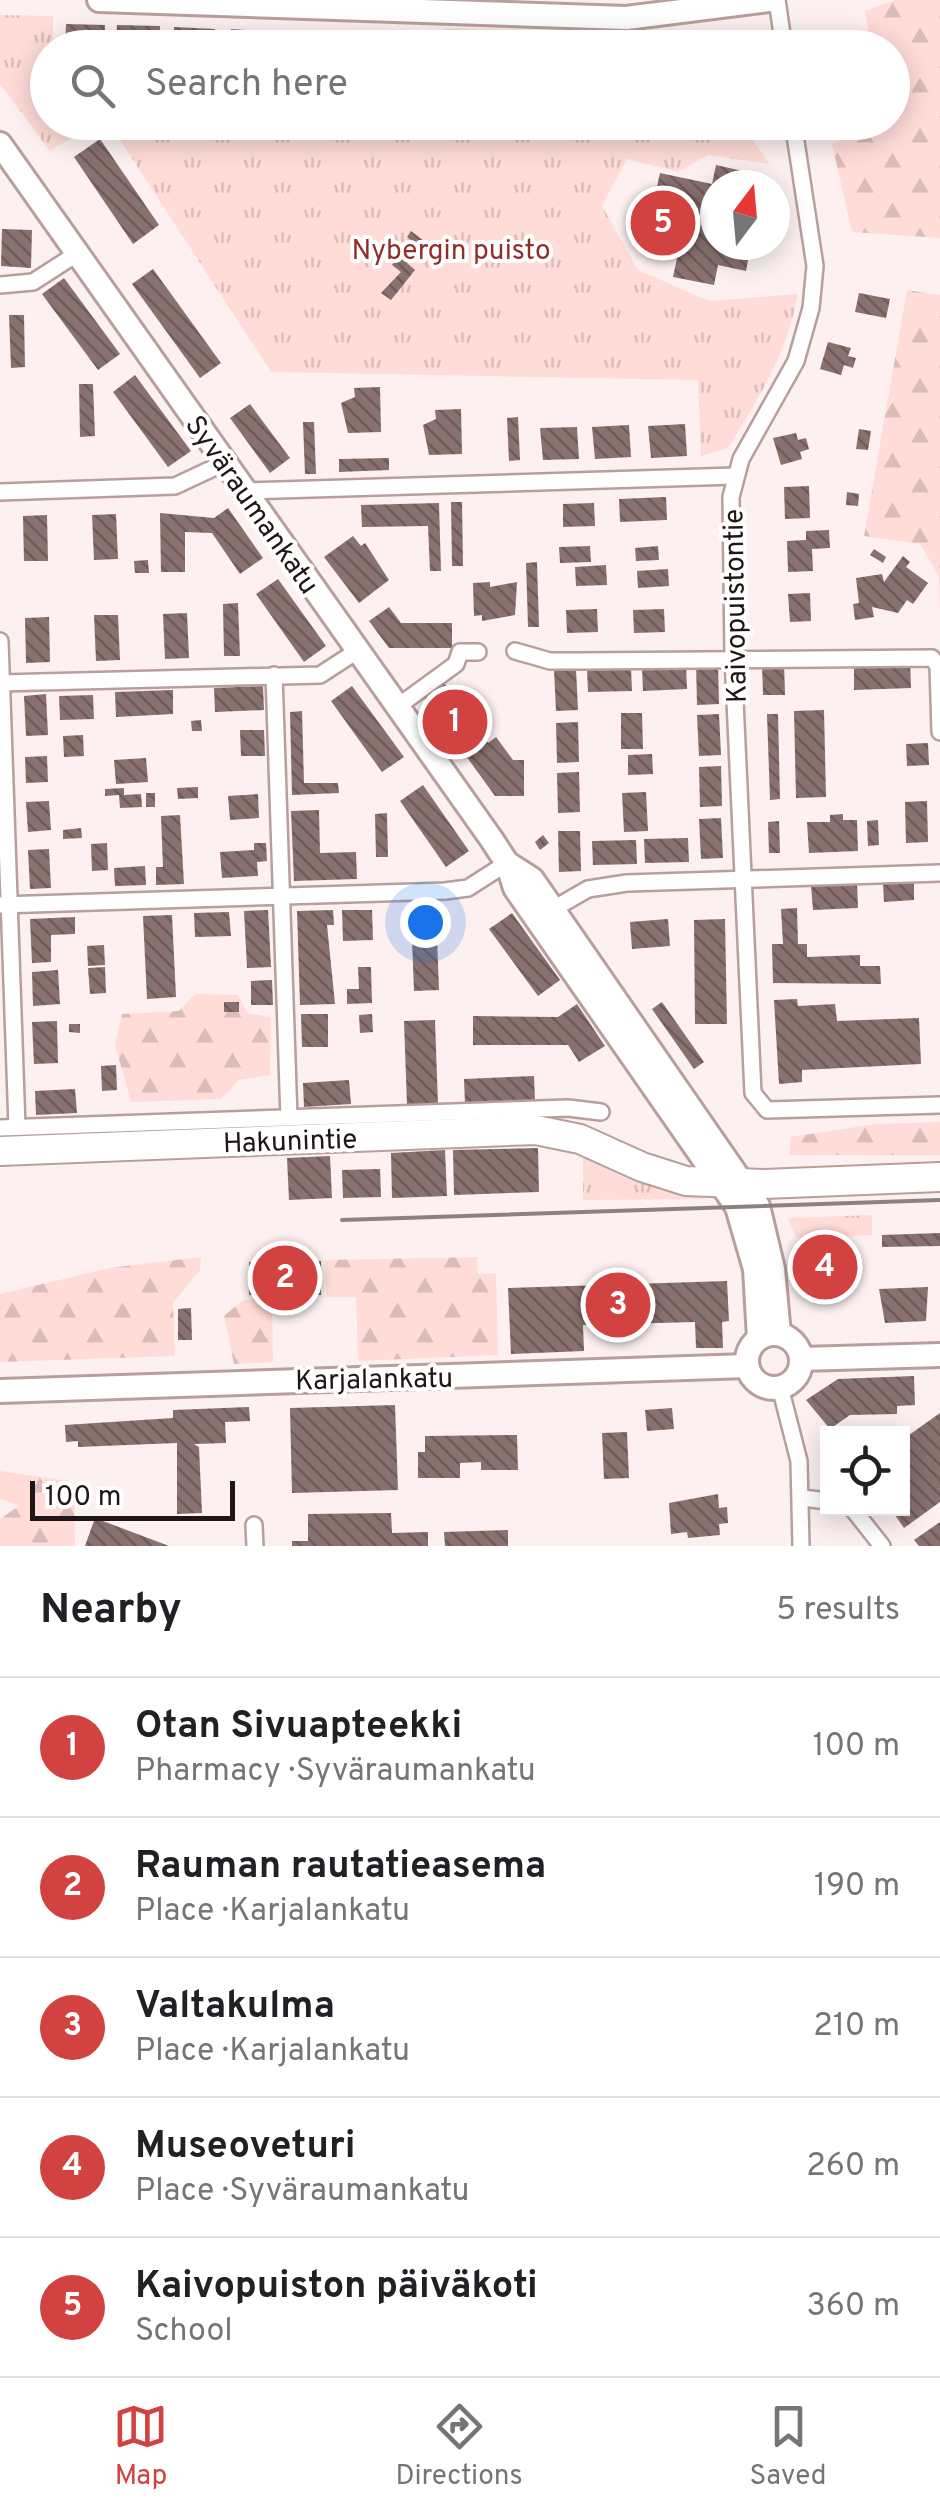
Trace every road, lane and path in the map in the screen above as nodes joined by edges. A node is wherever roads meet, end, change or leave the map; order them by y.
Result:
1 (99, 0) edge
2 (769, 0) edge
3 (777, 0) edge
4 (214, 1) edge
5 (602, 8) edge
6 (781, 30) edge
7 (796, 140) edge
8 (0, 144) edge
9 (78, 252) junction
10 (0, 285) edge
11 (224, 464) junction
12 (735, 476) junction
13 (245, 491) junction
14 (0, 492) edge
15 (0, 641) edge
16 (357, 651) junction
17 (515, 651) dead end
18 (478, 652) dead end
19 (733, 657) junction
20 (274, 675) junction
21 (1, 683) edge
22 (397, 707) junction
23 (940, 732) edge
24 (507, 863) junction
25 (940, 873) edge
26 (744, 881) junction
27 (282, 896) junction
28 (4, 905) edge
29 (545, 914) junction
30 (940, 1105) edge
31 (601, 1112) dead end
32 (289, 1118) junction
33 (0, 1128) edge
34 (17, 1128) junction
35 (0, 1151) edge
36 (940, 1168) edge
37 (728, 1177) junction
38 (940, 1177) edge
39 (769, 1336) junction
40 (940, 1355) edge
41 (800, 1360) junction
42 (747, 1366) junction
43 (780, 1386) junction
44 (0, 1391) edge
45 (802, 1498) junction
46 (820, 1500) edge
47 (858, 1516) edge
48 (254, 1525) dead end
49 (254, 1546) edge
50 (802, 1546) edge
51 (882, 1546) edge

1 - 4 main road
2 - 5 main road
3 - 6 street
4 - 5 main road
7 - 12 street, Kaivopuistontie
8 - 9 main road, Syväraumankatu
9 - 10 street
9 - 11 main road, Syväraumankatu
11 - 13 main road, Syväraumankatu
11 - 14 street
12 - 13 street
12 - 19 street, Kaivopuistontie
13 - 16 main road, Syväraumankatu
15 - 21 street
16 - 20 street
16 - 22 main road, Syväraumankatu
17 - 19 street
18 - 22 street
19 - 23 street
19 - 26 street, Kaivopuistontie
20 - 21 street
20 - 27 street
21 - 28 street
22 - 24 main road, Syväraumankatu
24 - 27 street
24 - 29 main road, Syväraumankatu
25 - 26 street
26 - 29 street
26 - 30 street, Kaivopuistontie
27 - 28 street
27 - 32 street
28 - 34 street
29 - 37 main road, Syväraumankatu
31 - 32 street
32 - 34 street
33 - 34 street
35 - 37 highway, Hakunintie
36 - 37 highway, Hakunintie
37 - 38 highway, Hakunintie
37 - 39 main road, Syväraumankatu
39 - 41 main road
39 - 42 main road
40 - 41 main road
41 - 43 main road
42 - 43 main road
42 - 44 main road, Karjalankatu
43 - 45 street
45 - 46 street
45 - 50 street
47 - 51 street
48 - 49 street

